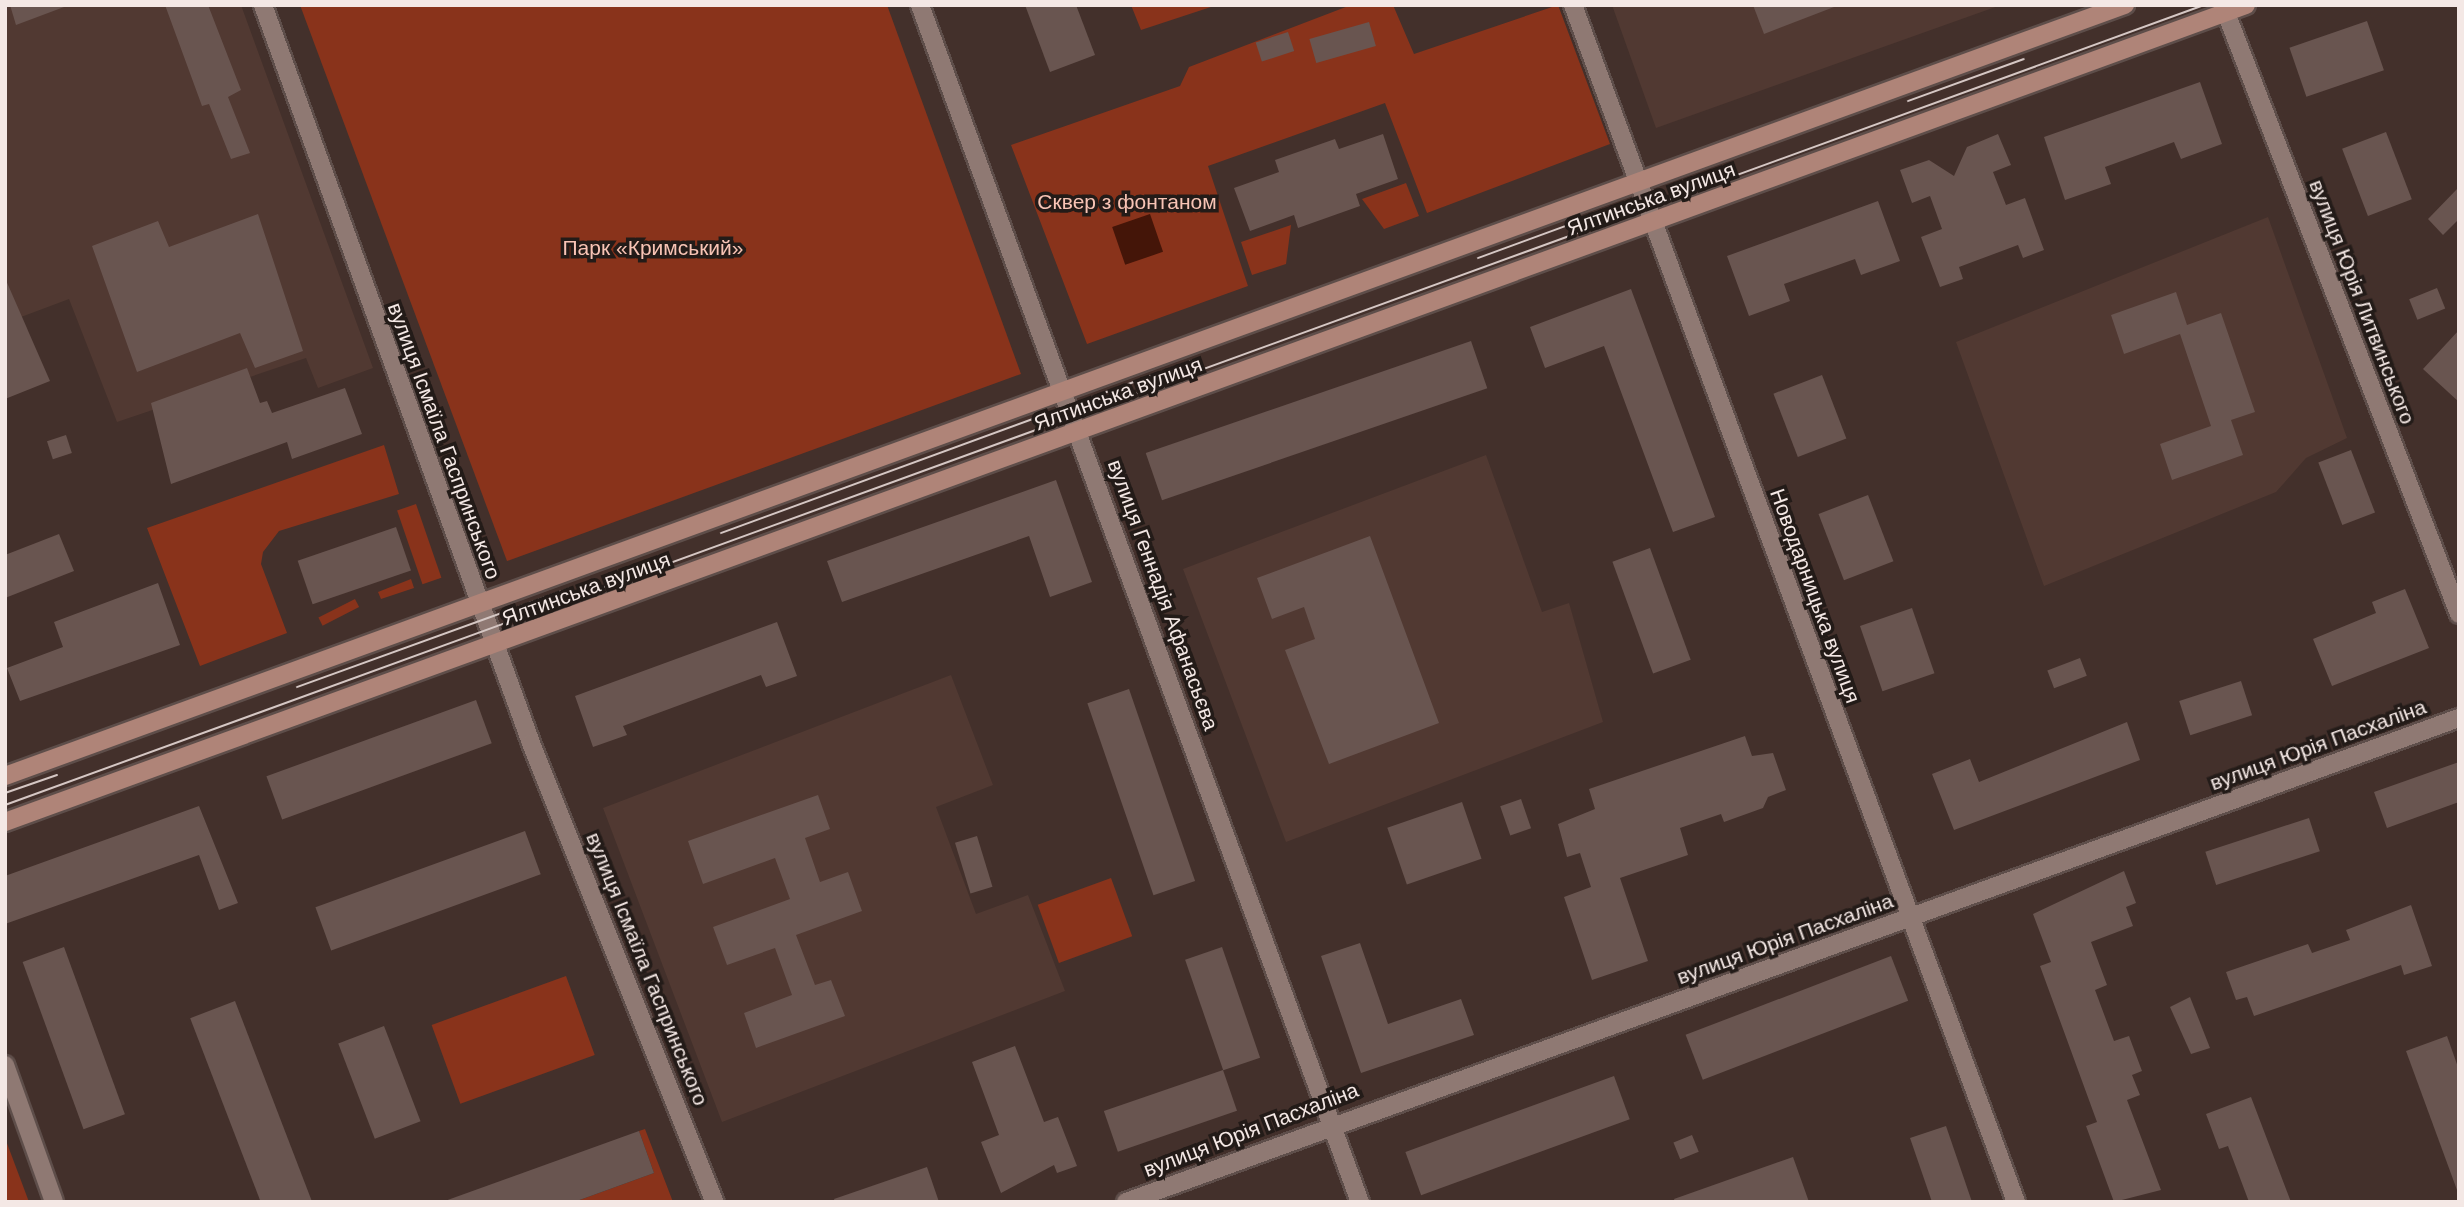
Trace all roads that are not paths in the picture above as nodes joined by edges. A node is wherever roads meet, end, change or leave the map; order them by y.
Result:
1 (263, 5) edge
2 (920, 5) edge
3 (1573, 5) edge
4 (2125, 5) edge
5 (2246, 5) edge
6 (2225, 9) edge
7 (1638, 182) junction
8 (1653, 222) junction
9 (1065, 390) junction
10 (1080, 431) junction
11 (480, 603) junction
12 (2459, 614) edge
13 (496, 646) junction
14 (2459, 718) edge
15 (5, 776) edge
16 (5, 822) edge
17 (1911, 917) junction
18 (5, 1065) edge
19 (1331, 1124) junction
20 (54, 1202) edge
21 (715, 1202) edge
22 (1126, 1202) edge
23 (1360, 1202) edge
24 (2016, 1202) edge

1 - 11 street, вулиця Ісмаїла Гаспринського
2 - 9 street, вулиця Геннадія Афанасьєва
3 - 7 street, Новодарницька вулиця
4 - 7 street, Ялтинська вулиця
5 - 6 street, Ялтинська вулиця
6 - 8 street, Ялтинська вулиця
6 - 12 street, вулиця Юрія Литвинського
7 - 8 street, Новодарницька вулиця
7 - 9 street, Ялтинська вулиця
8 - 10 street, Ялтинська вулиця
8 - 17 street, Новодарницька вулиця
9 - 10 street, вулиця Геннадія Афанасьєва
9 - 11 street, Ялтинська вулиця
10 - 13 street, Ялтинська вулиця
10 - 19 street, вулиця Геннадія Афанасьєва
11 - 13 street, вулиця Ісмаїла Гаспринського
11 - 15 street, Ялтинська вулиця
13 - 16 street, Ялтинська вулиця
13 - 21 street, вулиця Ісмаїла Гаспринського
14 - 17 street, вулиця Юрія Пасхаліна
17 - 19 street, вулиця Юрія Пасхаліна
17 - 24 street, Новодарницька вулиця
18 - 20 street
19 - 22 street, вулиця Юрія Пасхаліна
19 - 23 street, вулиця Геннадія Афанасьєва

